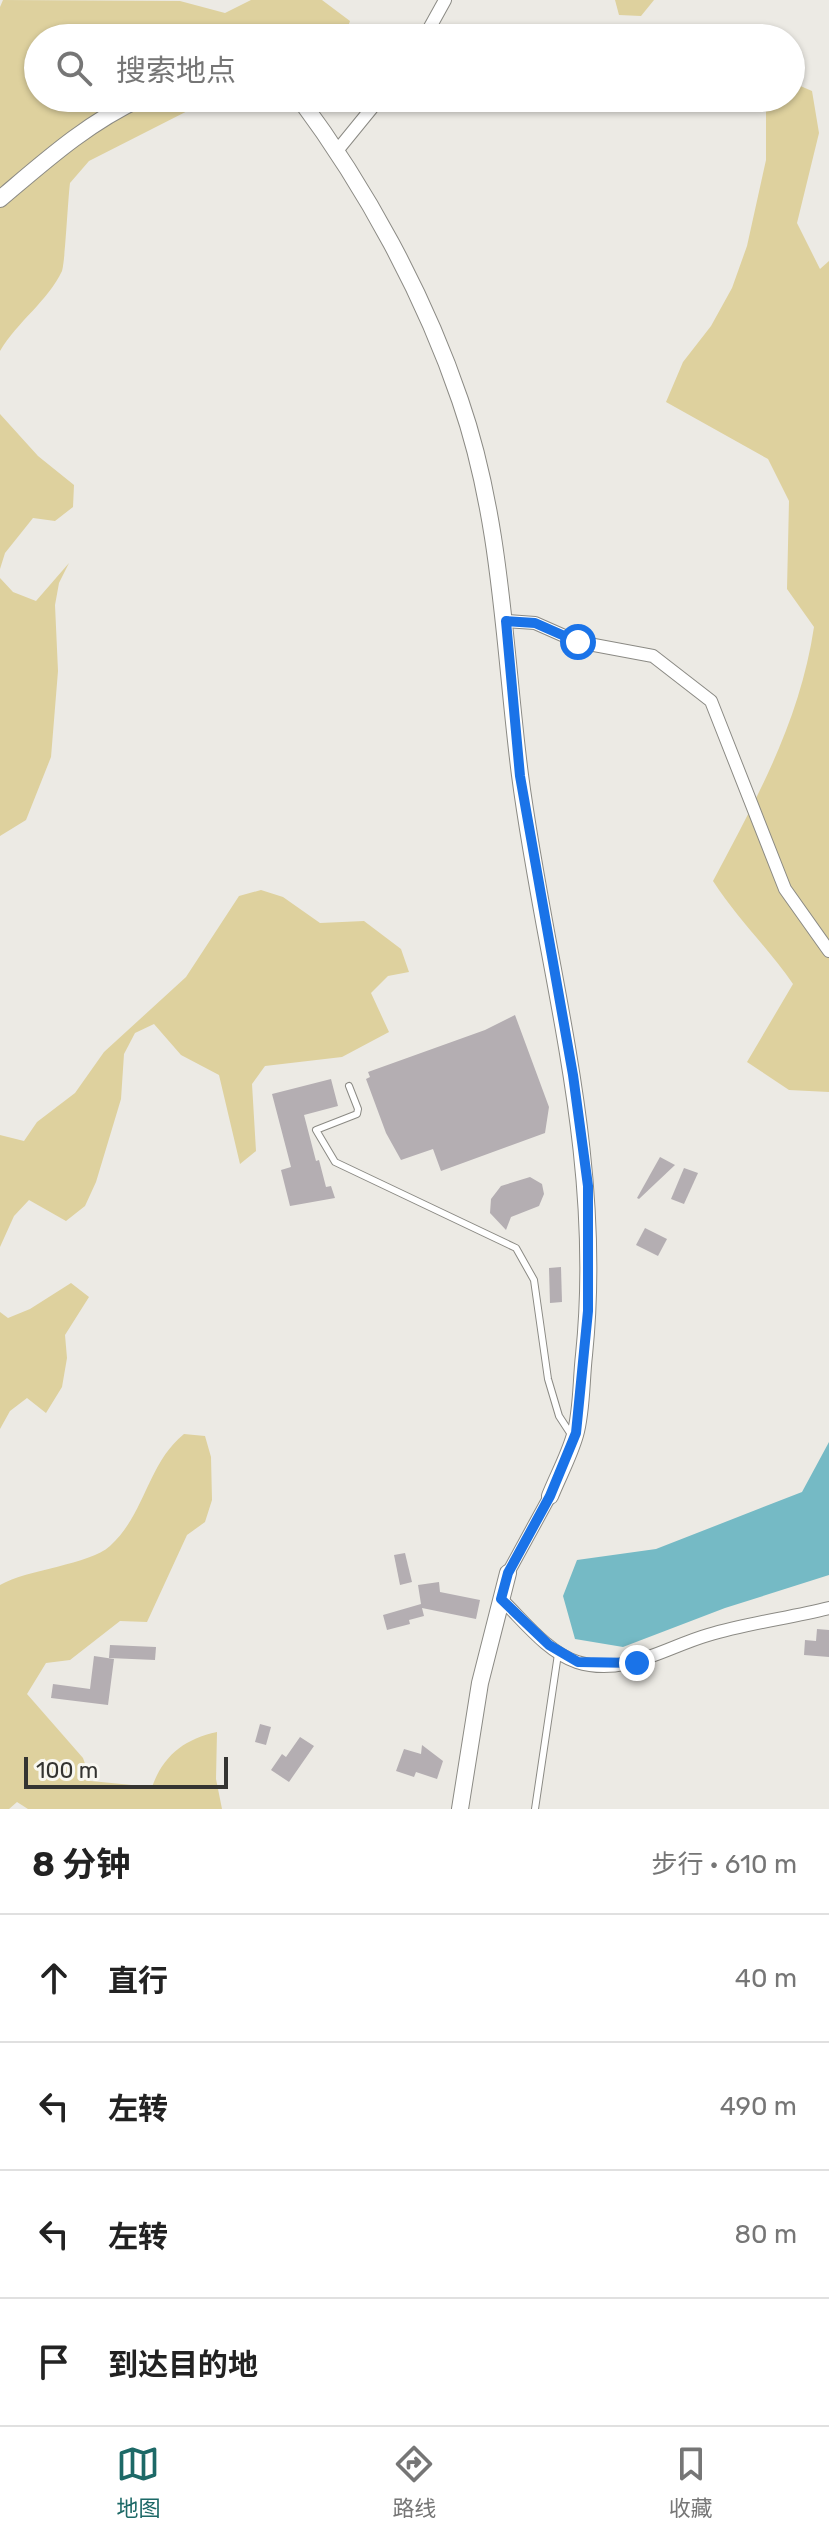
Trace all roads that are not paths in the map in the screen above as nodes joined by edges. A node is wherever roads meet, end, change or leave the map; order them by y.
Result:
1 (445, 0) edge
2 (432, 24) edge
3 (110, 112) edge
4 (309, 112) edge
5 (369, 112) edge
6 (336, 152) junction
7 (0, 199) edge
8 (506, 621) junction
9 (829, 951) edge
10 (349, 1086) dead end
11 (574, 1438) junction
12 (550, 1496) joint
13 (508, 1573) joint
14 (501, 1599) junction
15 (829, 1608) edge
16 (559, 1651) junction
17 (460, 1809) edge
18 (535, 1809) edge

1 - 2 street
3 - 7 street
4 - 6 street
5 - 6 street
6 - 8 street
8 - 9 street
8 - 11 street
10 - 11 lane
11 - 12 street
12 - 13 street
13 - 14 street
14 - 16 street
14 - 17 street
15 - 16 street
16 - 18 lane

